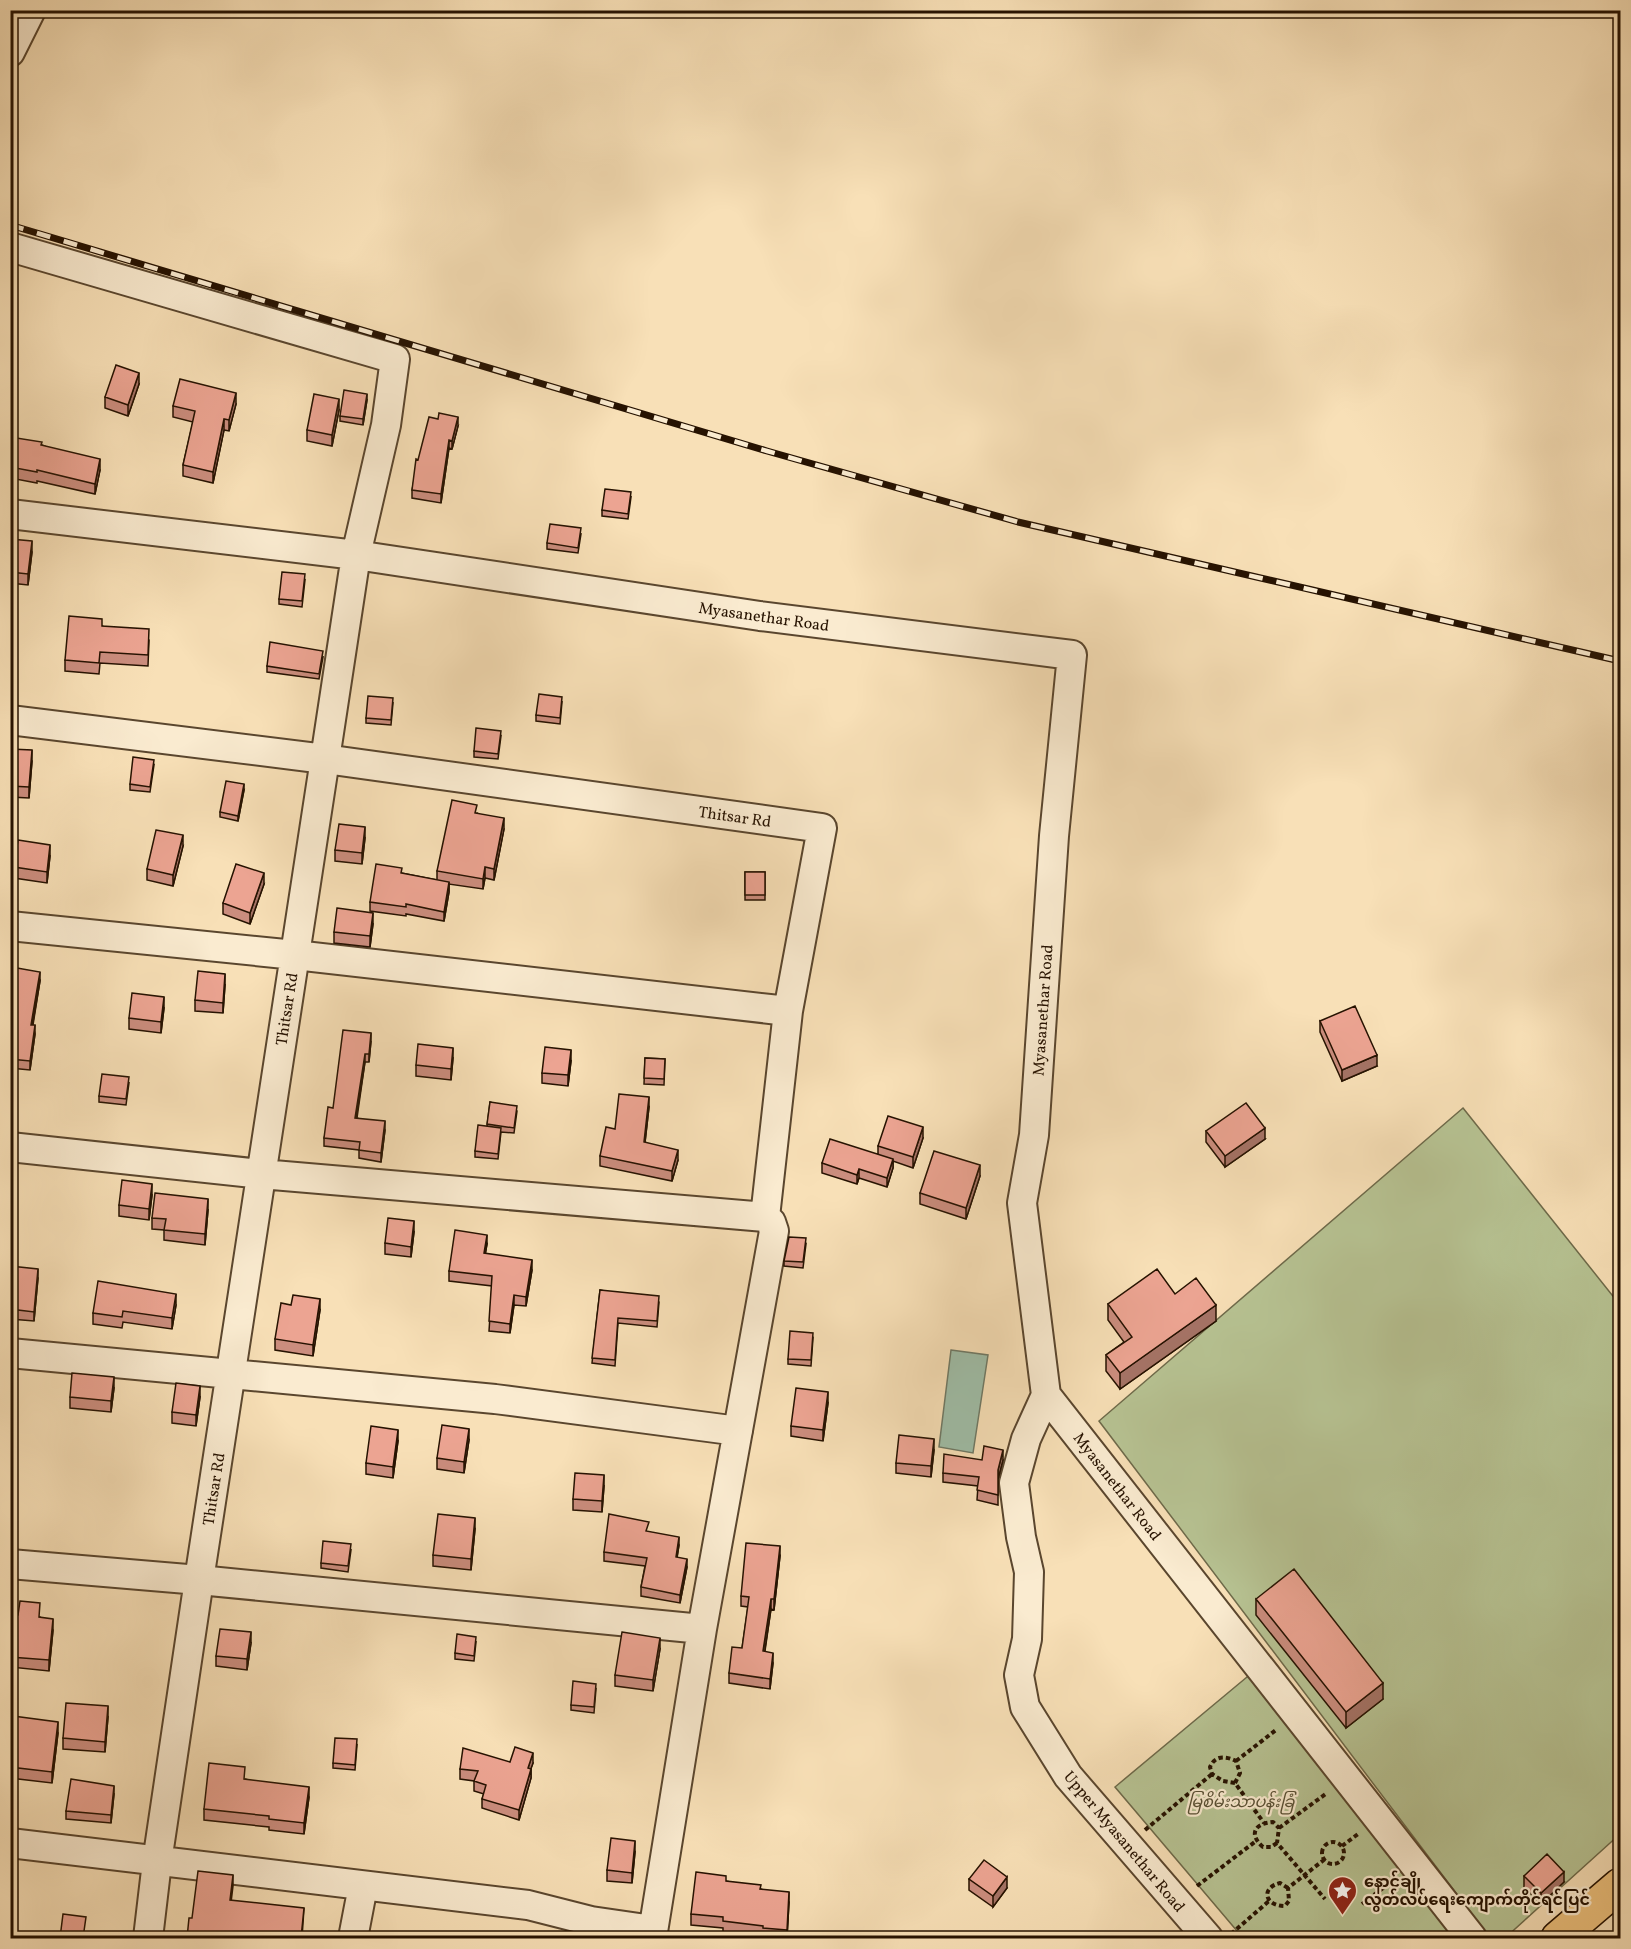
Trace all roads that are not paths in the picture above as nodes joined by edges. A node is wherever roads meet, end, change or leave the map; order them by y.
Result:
1 (31, 10) edge
2 (10, 52) edge
3 (10, 247) edge
4 (10, 514) edge
5 (356, 555) junction
6 (10, 720) edge
7 (325, 759) junction
8 (10, 926) edge
9 (294, 955) junction
10 (788, 1011) junction
11 (10, 1147) edge
12 (261, 1174) junction
13 (765, 1217) junction
14 (10, 1353) edge
15 (231, 1375) junction
16 (1046, 1395) junction
17 (738, 1431) junction
18 (10, 1564) edge
19 (199, 1580) junction
20 (702, 1629) junction
21 (10, 1843) edge
22 (158, 1862) junction
23 (1620, 1884) edge
24 (363, 1886) junction
25 (652, 1934) edge
26 (148, 1938) edge
27 (353, 1938) edge
28 (1208, 1938) edge
29 (1472, 1938) edge
30 (1558, 1938) edge

1 - 2 street
3 - 5 street
4 - 5 street
5 - 7 street
5 - 16 street, Myasanethar Road
6 - 7 street
7 - 9 street, Thitsar Rd
7 - 10 street, Thitsar Rd
8 - 9 street
9 - 10 street
9 - 12 street, Thitsar Rd
10 - 13 street
11 - 12 street
12 - 13 street
12 - 15 street, Thitsar Rd
13 - 17 street
14 - 15 street
15 - 17 street
15 - 19 street, Thitsar Rd
16 - 28 street, Upper Myasanethar Road
16 - 29 street, Myasanethar Road
17 - 20 street
18 - 19 street
19 - 20 street
19 - 22 street, Thitsar Rd
20 - 25 street
21 - 22 street
22 - 24 street
22 - 26 street, Thitsar Rd
23 - 30 highway
24 - 25 street
24 - 27 street

